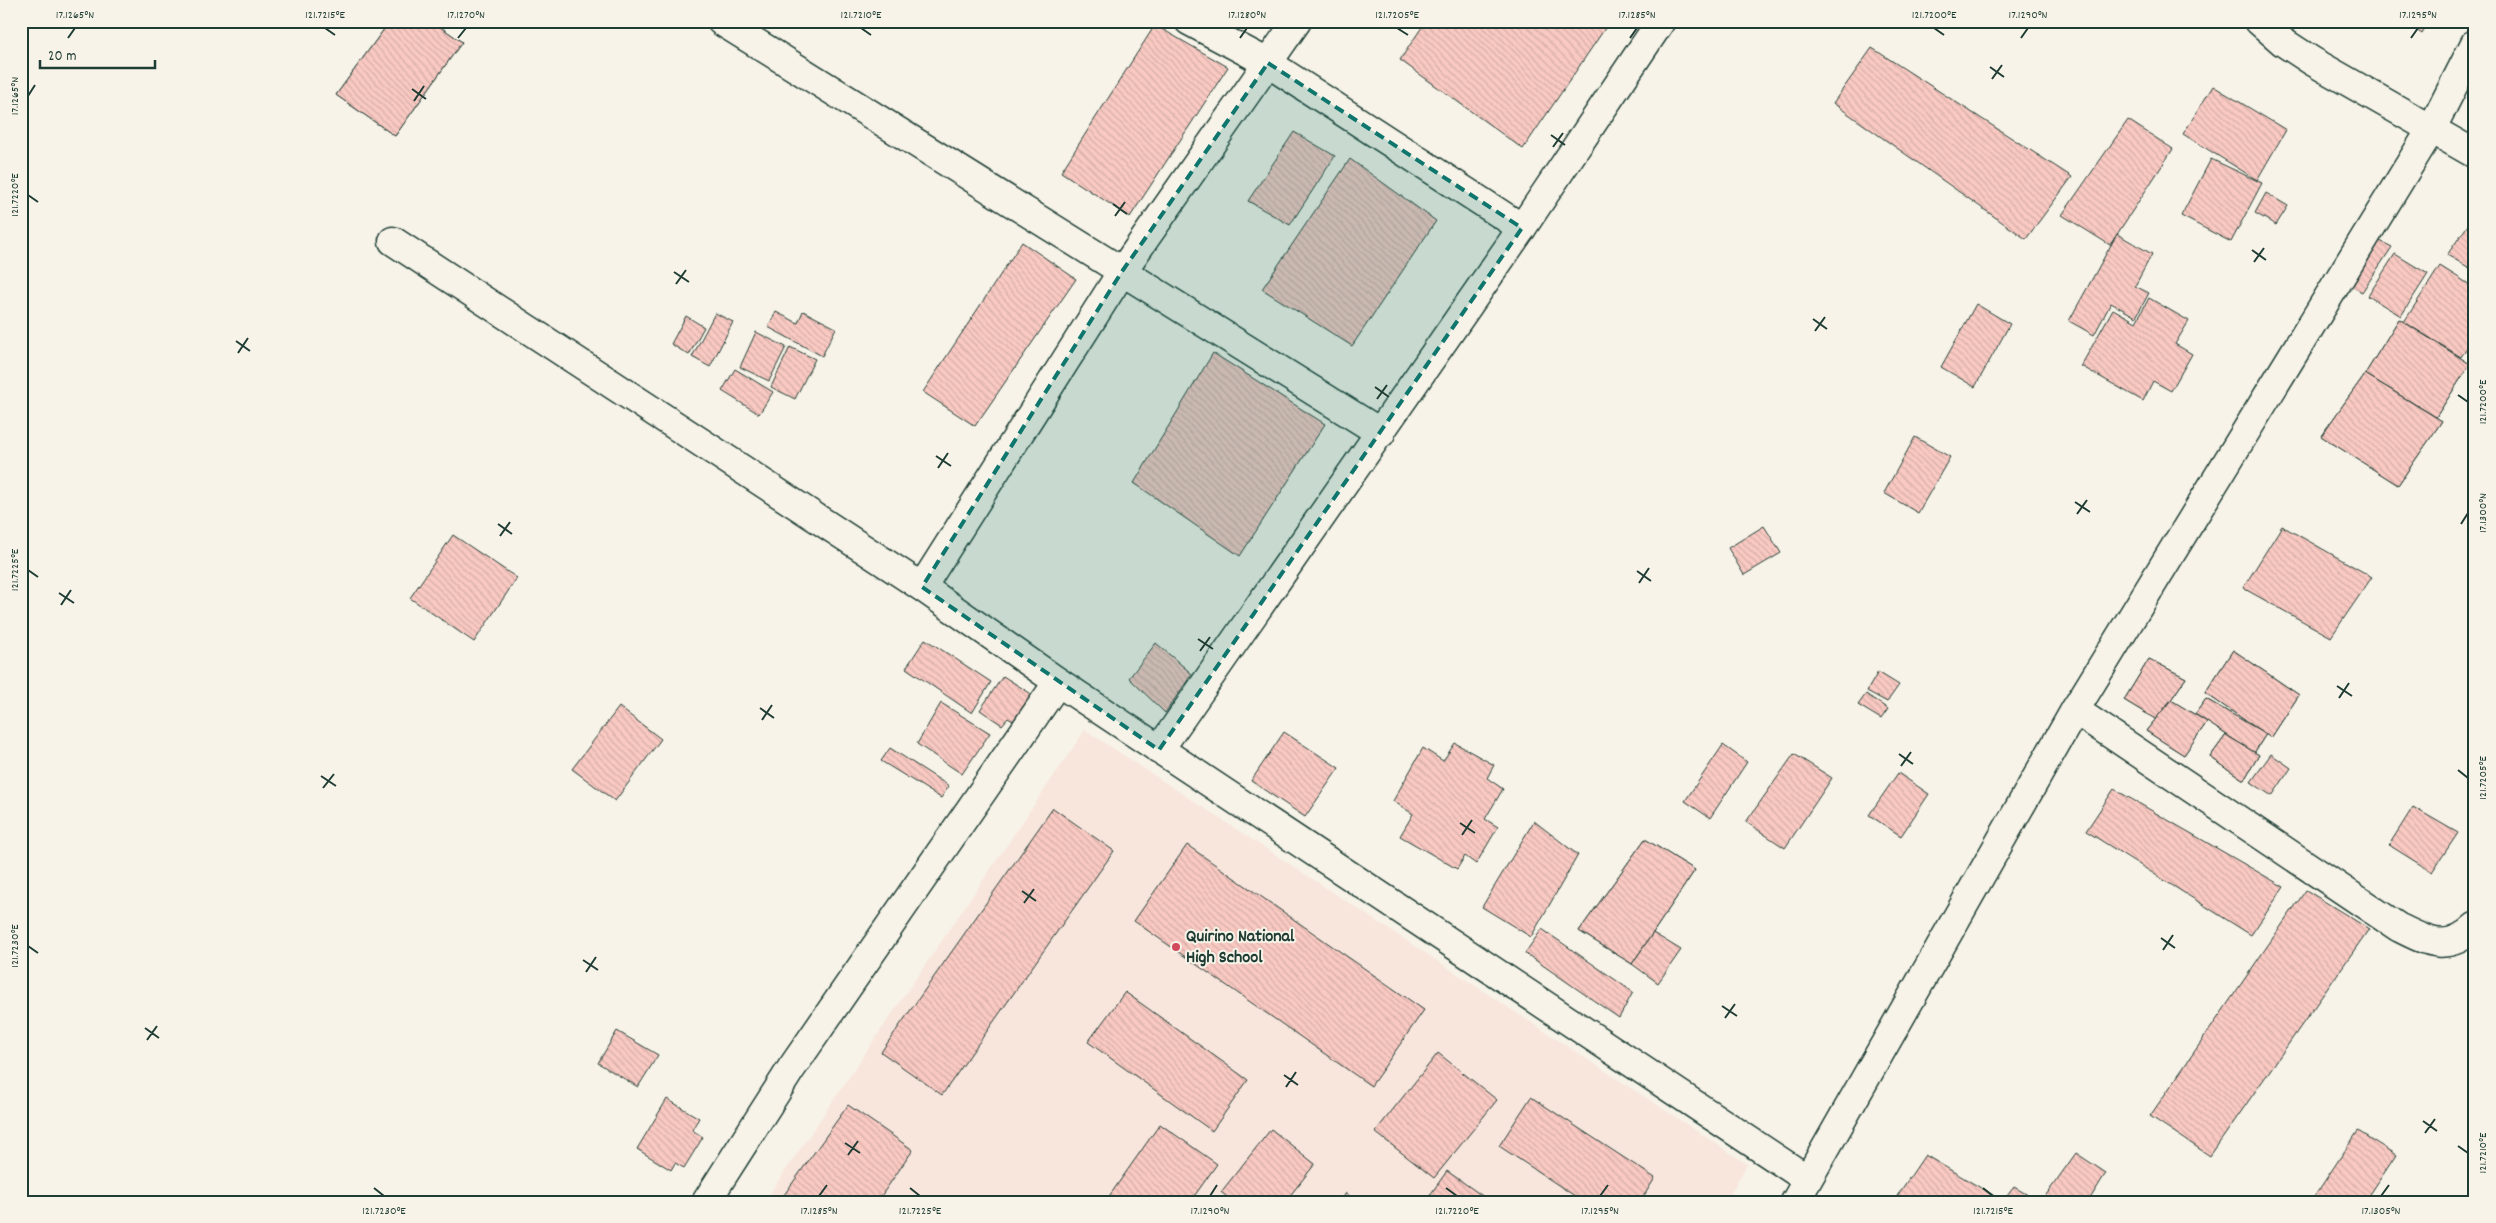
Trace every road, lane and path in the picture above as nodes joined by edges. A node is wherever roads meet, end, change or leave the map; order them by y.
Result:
1 (720, 21) edge
2 (1189, 21) edge
3 (1297, 21) edge
4 (1661, 21) edge
5 (2260, 21) edge
6 (2475, 43) edge
7 (1268, 63) junction
8 (2432, 128) junction
9 (2475, 154) edge
10 (1522, 228) junction
11 (393, 241) dead end
12 (1123, 270) junction
13 (1381, 433) junction
14 (922, 587) junction
15 (1058, 682) junction
16 (2075, 710) junction
17 (1159, 750) junction
18 (2475, 927) edge
19 (1801, 1190) edge
20 (706, 1202) edge

1 - 12 street
2 - 7 street
3 - 7 street
4 - 10 street
5 - 8 street
6 - 8 street
7 - 10 street
7 - 12 street
8 - 9 street
8 - 16 street
10 - 13 street
11 - 14 street
12 - 13 street
12 - 14 street
13 - 17 street
14 - 15 street
15 - 17 street
15 - 20 street
16 - 18 street
16 - 19 street
17 - 19 street

